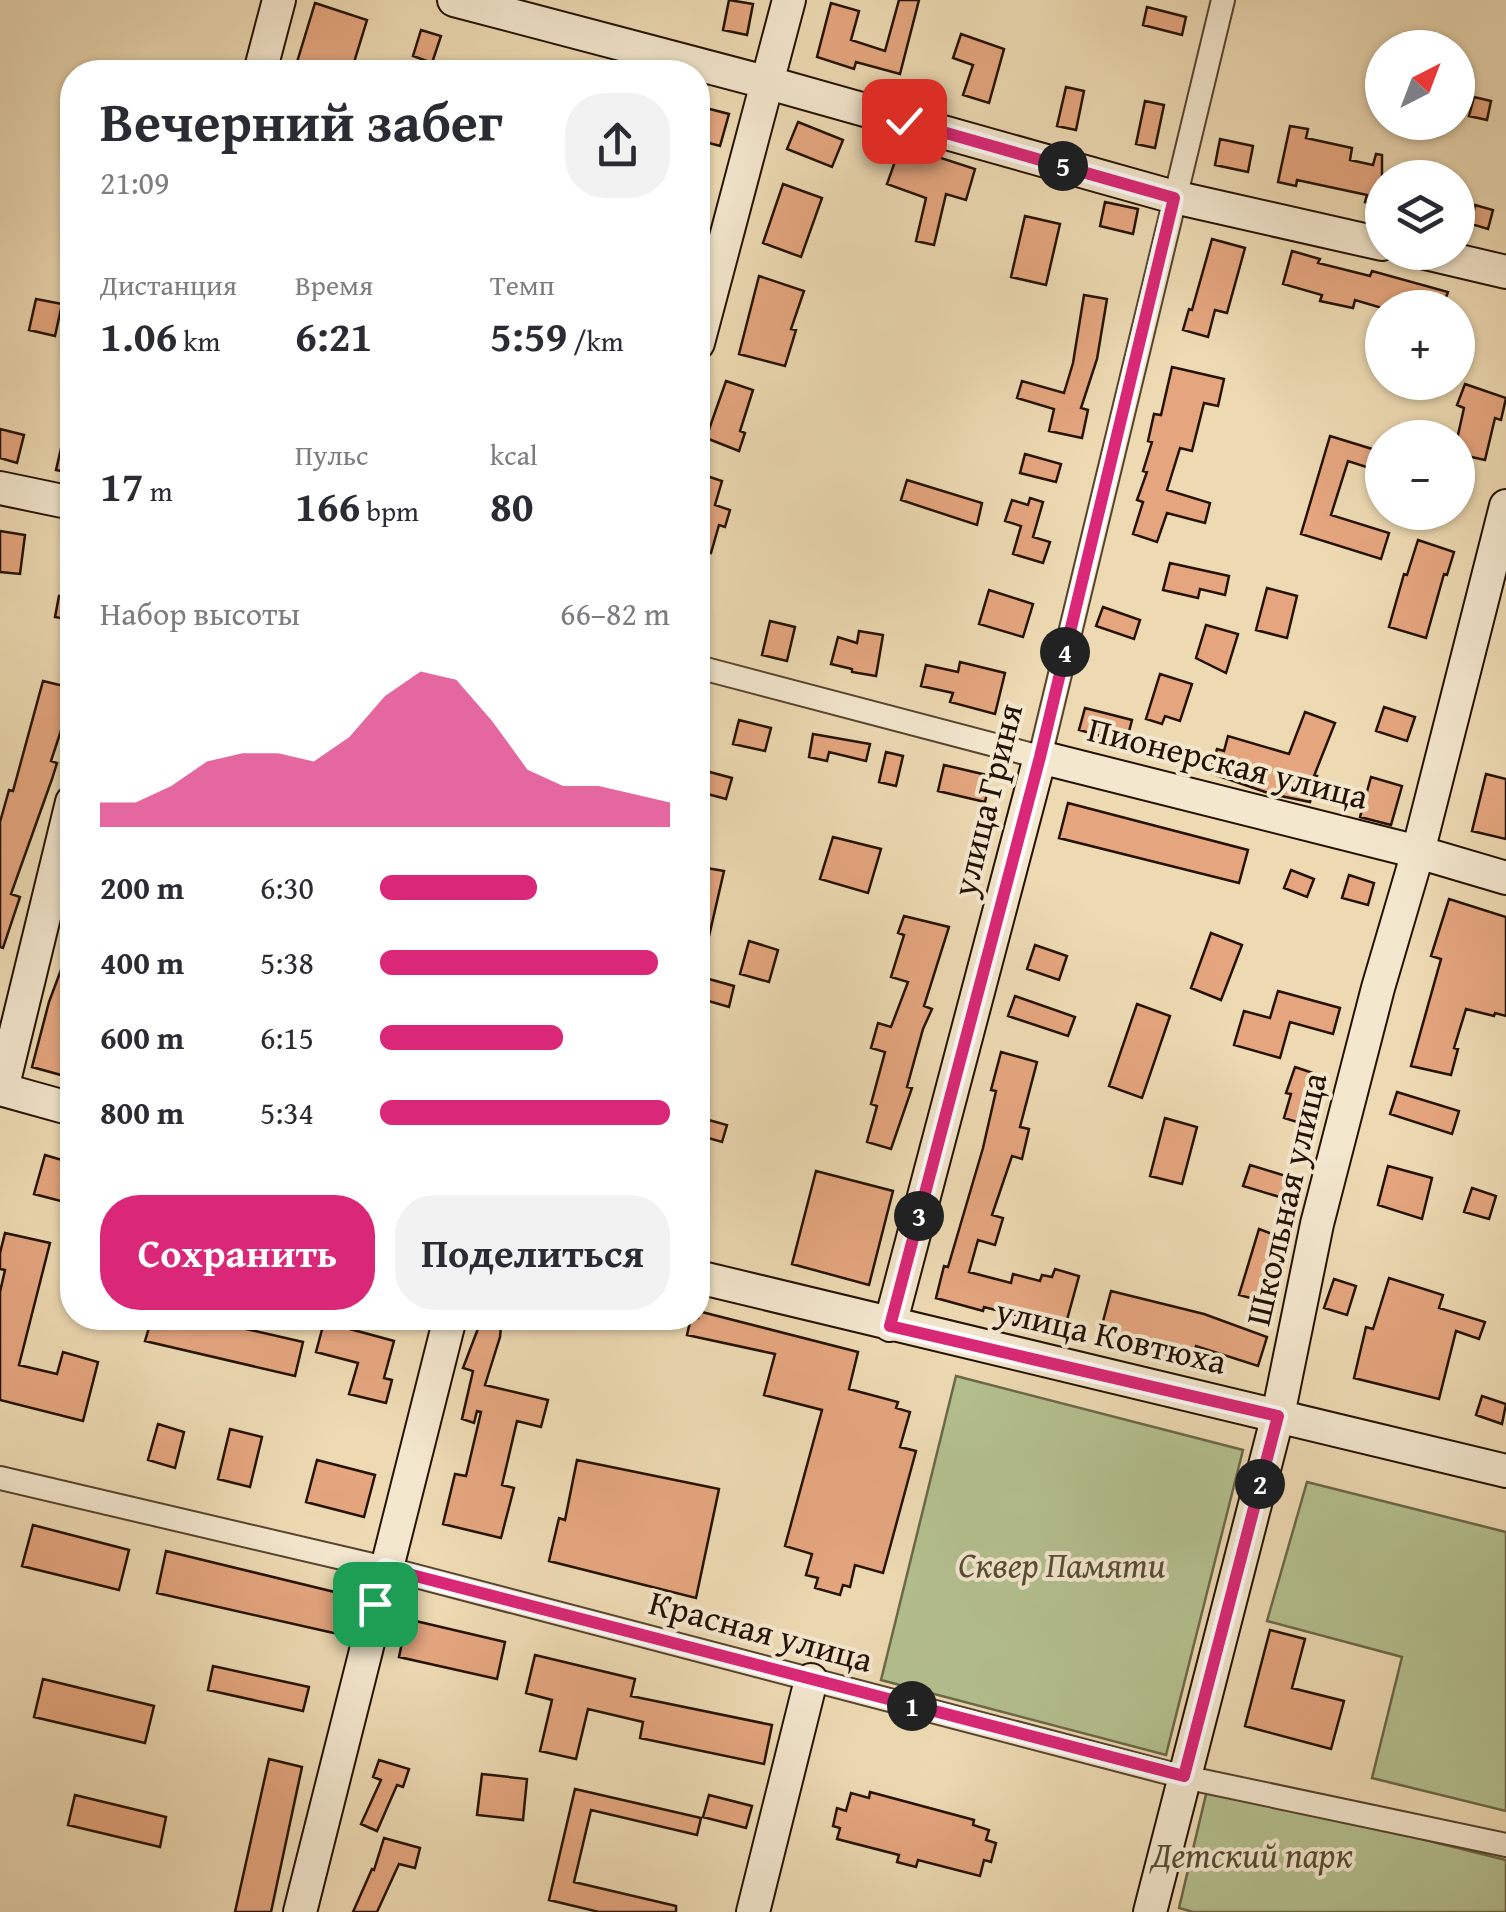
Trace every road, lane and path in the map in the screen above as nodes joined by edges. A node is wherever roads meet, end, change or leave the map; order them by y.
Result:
1 (279, 0) edge
2 (454, 0) edge
3 (790, 0) edge
4 (1223, 0) edge
5 (263, 60) edge
6 (681, 60) edge
7 (710, 68) edge
8 (768, 83) junction
9 (1174, 198) junction
10 (1365, 240) edge
11 (1475, 265) edge
12 (1506, 272) edge
13 (710, 298) edge
14 (0, 488) edge
15 (60, 500) edge
16 (1506, 506) edge
17 (710, 670) edge
18 (1040, 757) junction
19 (60, 851) edge
20 (1418, 852) junction
21 (1506, 878) edge
22 (1, 1089) edge
23 (60, 1106) edge
24 (710, 1281) edge
25 (890, 1326) junction
26 (447, 1330) edge
27 (1278, 1416) junction
28 (1506, 1471) edge
29 (0, 1478) edge
30 (385, 1568) junction
31 (811, 1680) junction
32 (1184, 1776) junction
33 (1506, 1845) edge
34 (300, 1912) edge
35 (753, 1912) edge
36 (1150, 1912) edge

1 - 5 street
2 - 6 street
3 - 8 street
4 - 9 street, улица Гриня
7 - 8 street
8 - 9 street
8 - 13 street
9 - 10 street
9 - 18 street, улица Гриня
11 - 12 street
14 - 15 street
16 - 20 street, Школьная улица
17 - 18 street, Пионерская улица
18 - 20 street, Пионерская улица
18 - 25 street, улица Гриня
19 - 22 street
20 - 21 street, Пионерская улица
20 - 27 street, Школьная улица
22 - 23 street
24 - 25 street, улица Ковтюха
25 - 27 street, улица Ковтюха
26 - 30 street
27 - 28 street, улица Ковтюха
27 - 32 street, Школьная улица
29 - 30 street, Красная улица
30 - 31 street, Красная улица
30 - 34 street
31 - 32 street, Красная улица
31 - 35 street
32 - 33 street, Красная улица
32 - 36 street, Школьная улица

